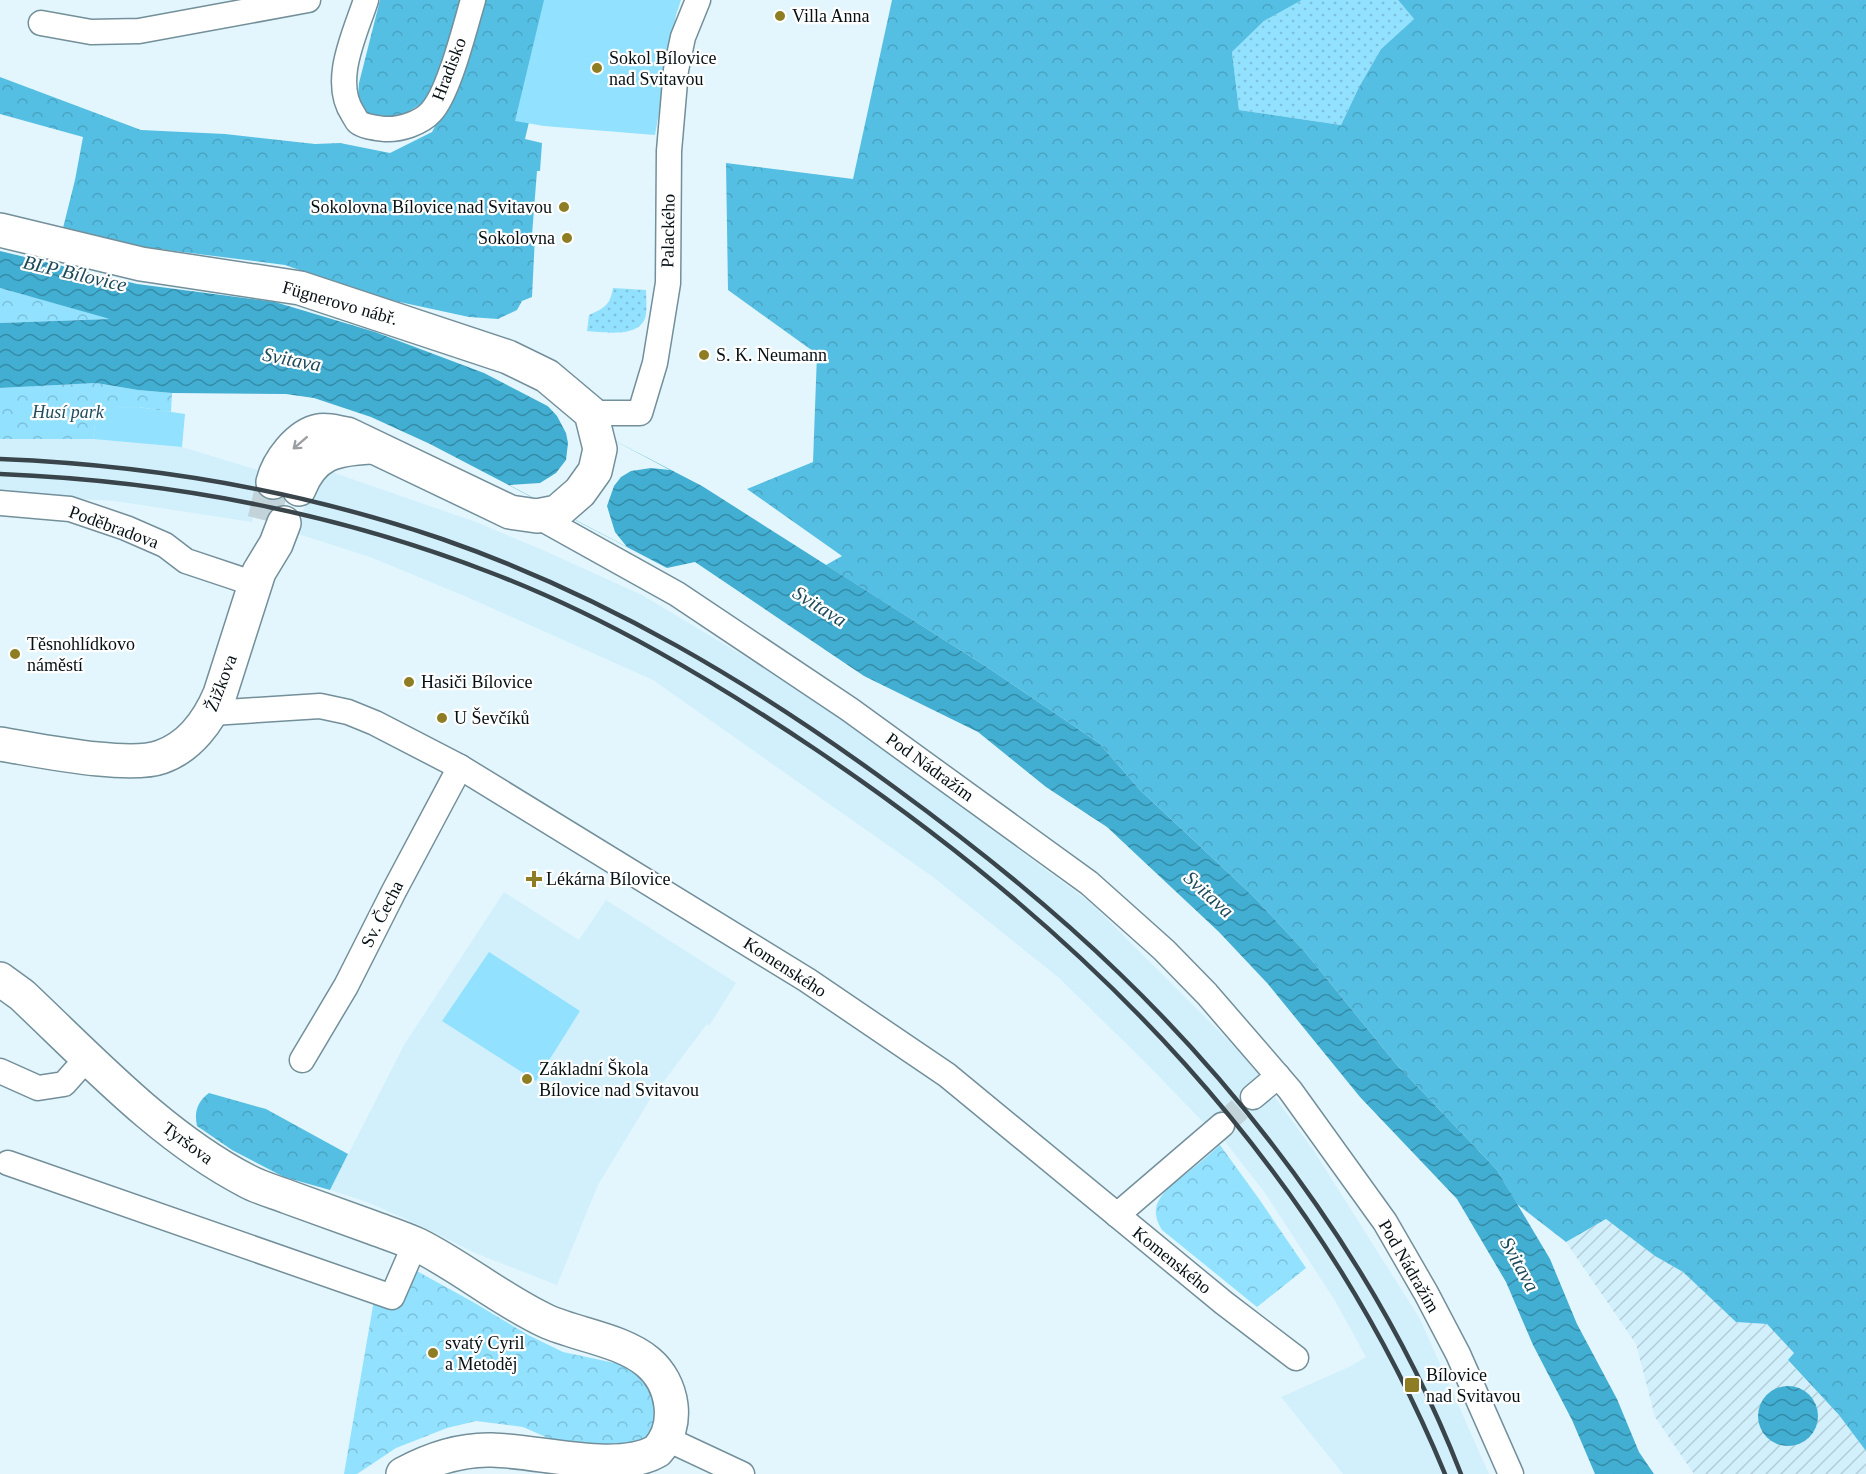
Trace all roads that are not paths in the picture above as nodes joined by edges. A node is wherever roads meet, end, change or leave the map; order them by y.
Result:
1 (308, 0) edge
2 (366, 0) edge
3 (473, 0) edge
4 (698, 0) edge
5 (41, 23) dead end
6 (0, 230) edge
7 (594, 422) junction
8 (286, 486) tunnel mouth
9 (0, 503) edge
10 (547, 514) junction
11 (274, 521) tunnel mouth
12 (257, 578) junction
13 (212, 713) junction
14 (0, 744) edge
15 (460, 767) junction
16 (0, 979) edge
17 (88, 1057) junction
18 (302, 1060) dead end
19 (0, 1071) edge
20 (1278, 1076) junction
21 (1253, 1097) tunnel mouth
22 (1222, 1125) tunnel mouth
23 (9, 1163) dead end
24 (1117, 1215) junction
25 (416, 1244) junction
26 (1296, 1358) dead end
27 (665, 1438) junction
28 (403, 1474) edge
29 (742, 1474) edge
30 (1511, 1474) edge

1 - 5 street
2 - 3 street, Hradisko
4 - 7 street, Palackého
6 - 7 main road, Fügnerovo nábř.
7 - 10 main road
8 - 10 main road
9 - 12 street, Poděbradova
10 - 20 street, Pod Nádražím
11 - 12 main road, Žižkova
12 - 13 main road, Žižkova
13 - 14 main road, Žižkova
13 - 15 street, Komenského
15 - 18 street, Sv. Čecha
15 - 24 street, Komenského
16 - 17 main road, Tyršova
17 - 19 street
17 - 25 main road, Tyršova
20 - 21 street
20 - 30 street, Pod Nádražím
22 - 24 street
23 - 25 street
24 - 26 street, Komenského
25 - 27 main road, Tyršova
27 - 28 main road
27 - 29 street

